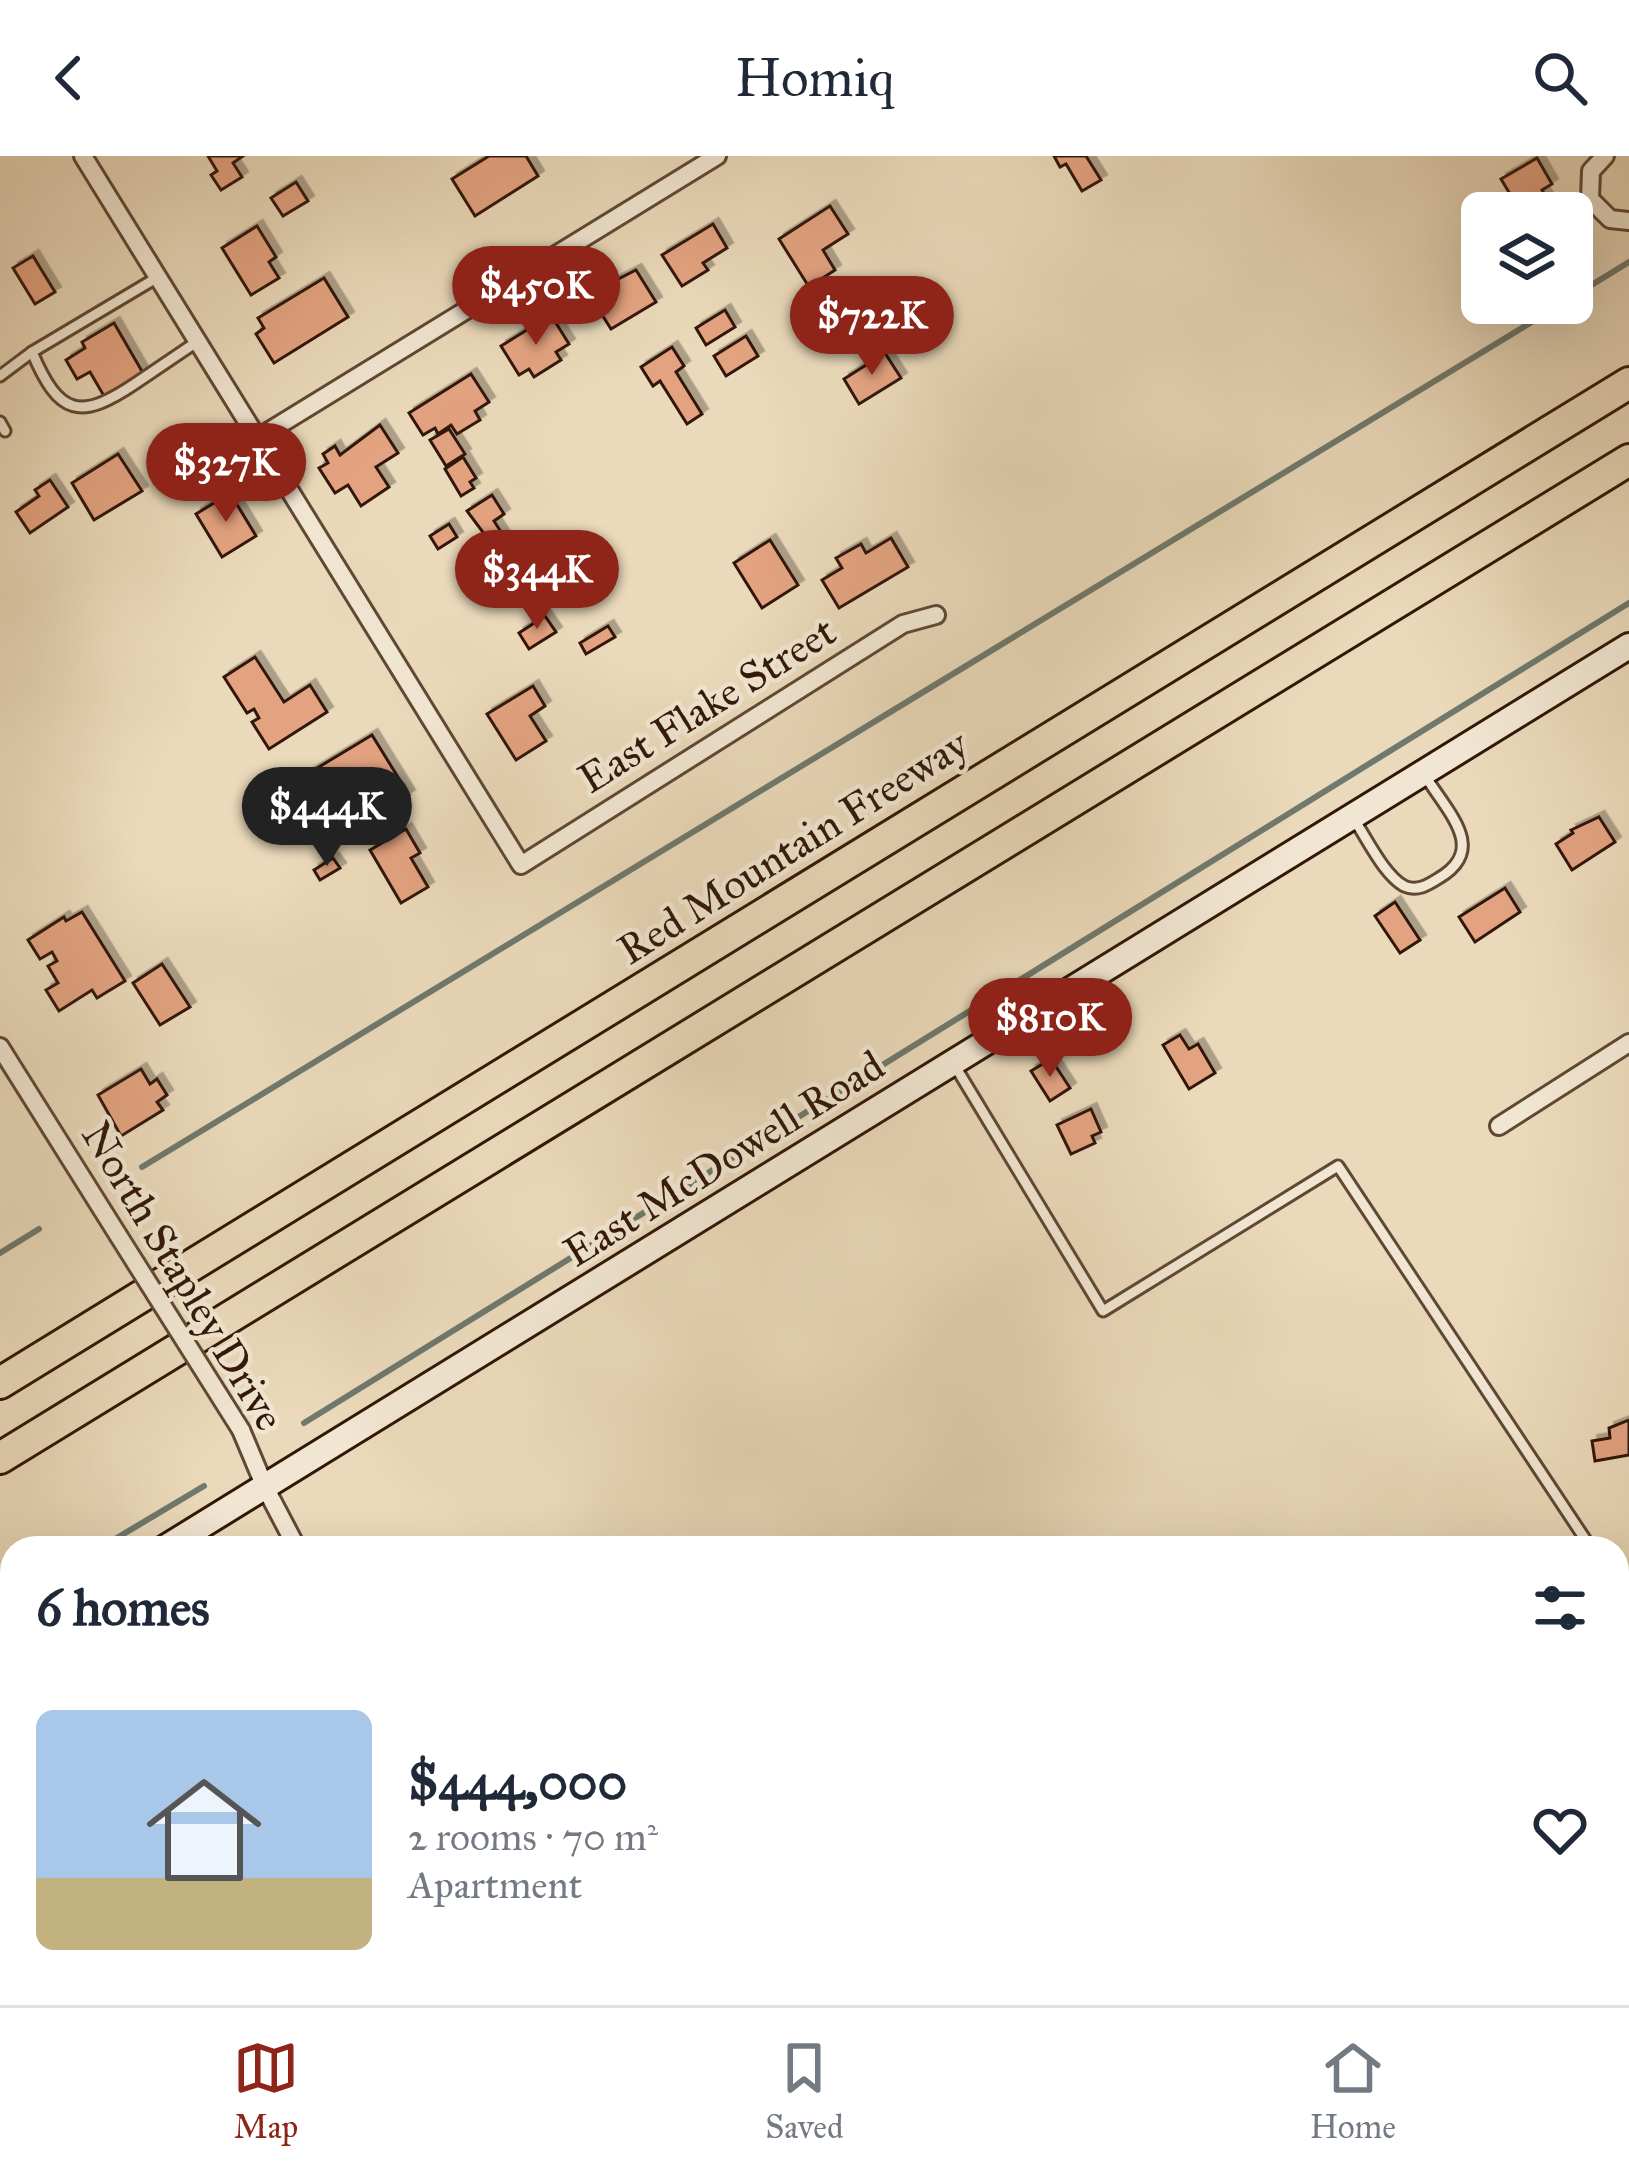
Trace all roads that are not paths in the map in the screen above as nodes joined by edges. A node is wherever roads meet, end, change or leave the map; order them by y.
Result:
1 (83, 156) edge
2 (717, 156) edge
3 (1605, 156) edge
4 (688, 164) edge
5 (1629, 221) edge
6 (158, 277) junction
7 (198, 340) junction
8 (32, 352) junction
9 (0, 376) edge
10 (1629, 382) edge
11 (258, 438) junction
12 (1629, 460) edge
13 (936, 615) dead end
14 (1629, 646) edge
15 (1424, 772) junction
16 (1352, 817) junction
17 (1629, 1043) edge
18 (0, 1047) edge
19 (953, 1063) junction
20 (1499, 1126) dead end
21 (0, 1383) edge
22 (0, 1458) edge
23 (265, 1487) junction
24 (185, 1536) edge
25 (292, 1536) edge
26 (1583, 1536) edge

1 - 6 street
2 - 4 street
3 - 5 street
4 - 11 street
6 - 7 street
6 - 8 lane
7 - 8 lane
7 - 11 street
8 - 9 lane
10 - 21 highway, Red Mountain Freeway
11 - 13 street, East Flake Street
12 - 22 highway
14 - 15 street, East McDowell Road
15 - 16 street, East McDowell Road
15 - 16 lane
16 - 19 street, East McDowell Road
17 - 20 street
18 - 23 street, North Stapley Drive, bridge
19 - 23 street, East McDowell Road
19 - 26 lane
23 - 24 street, East McDowell Road
23 - 25 street, North Stapley Drive

